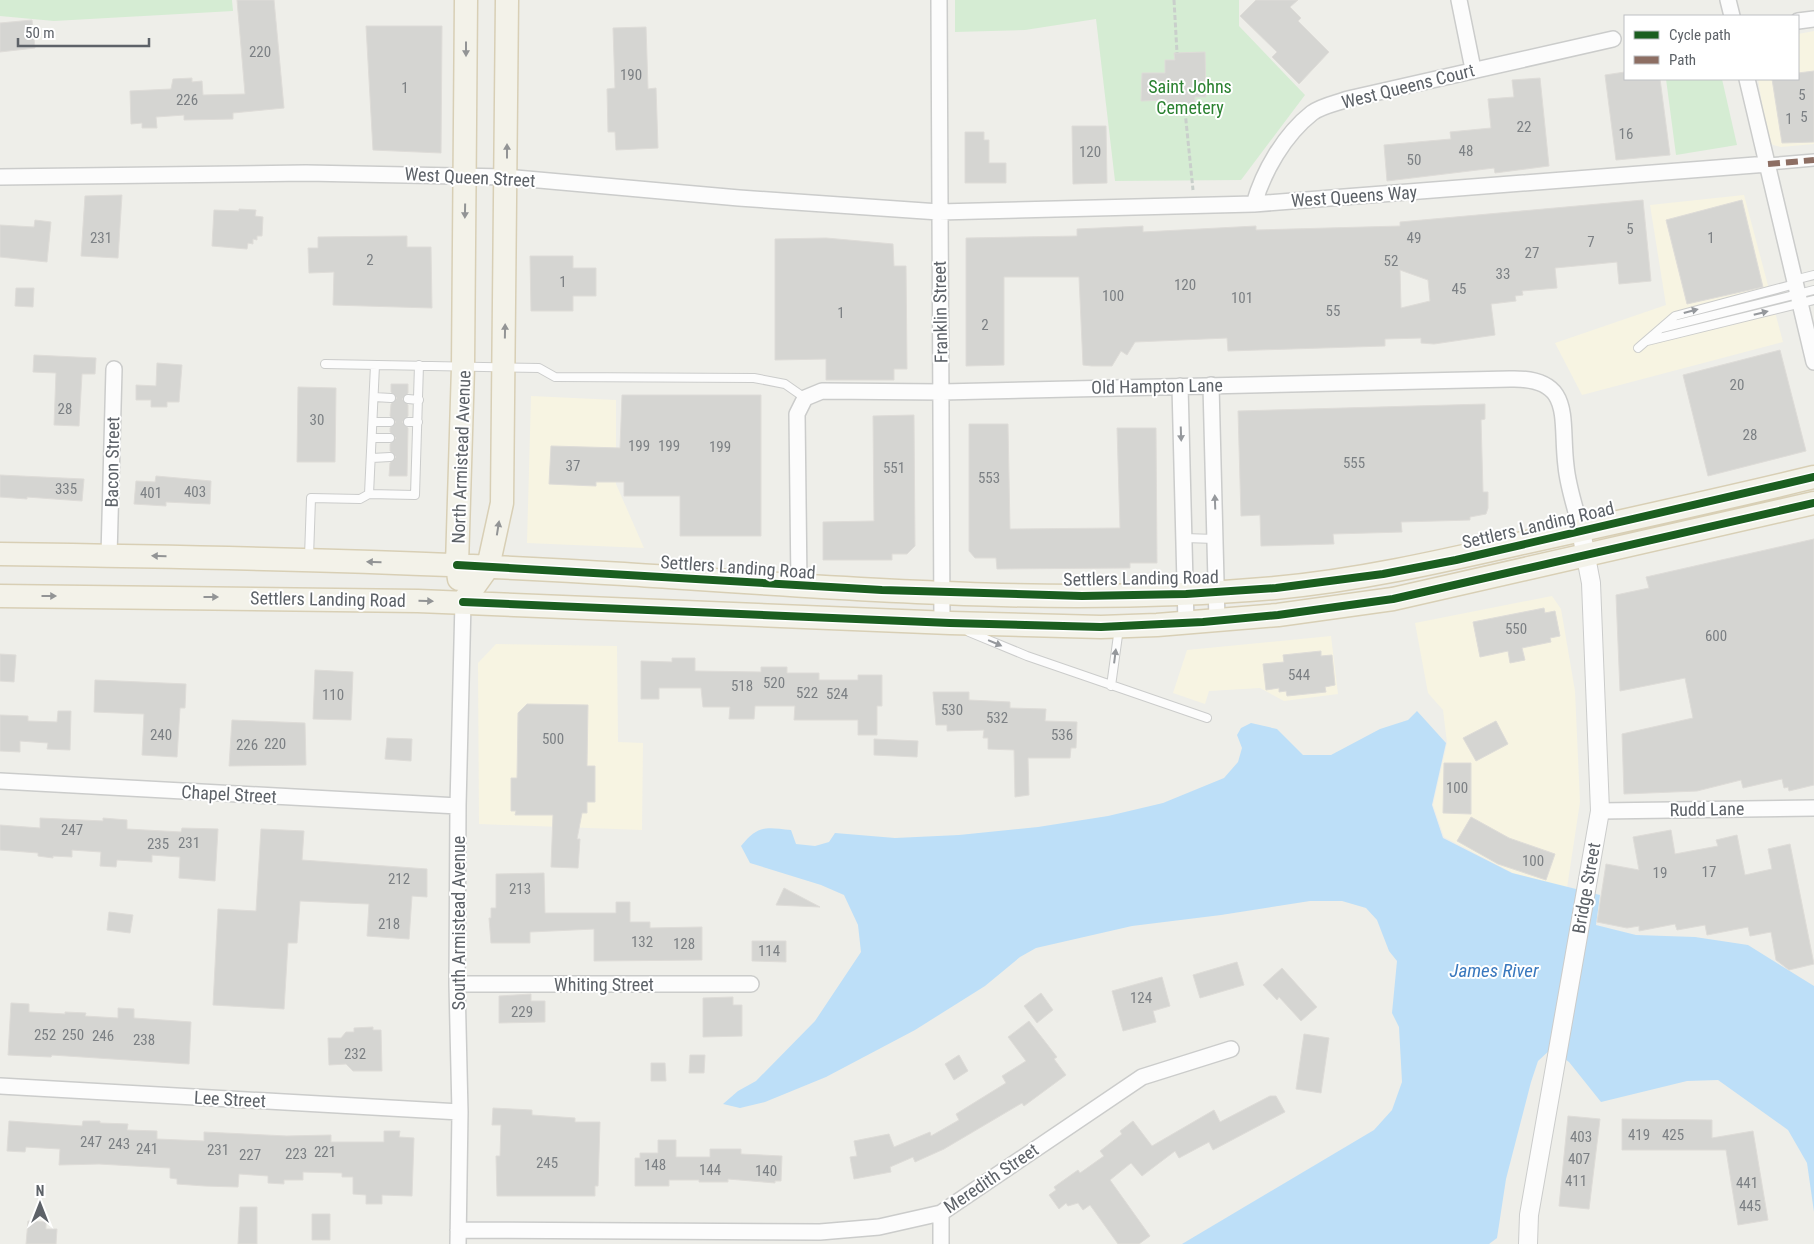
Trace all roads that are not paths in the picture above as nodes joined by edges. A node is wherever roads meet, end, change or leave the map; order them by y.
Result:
1 (466, 0) edge
2 (507, 0) edge
3 (938, 0) edge
4 (1459, 0) edge
5 (1728, 0) edge
6 (1732, 15) edge
7 (1814, 18) edge
8 (1799, 21) edge
9 (1613, 39) dead end
10 (1473, 69) junction
11 (1747, 80) edge
12 (1814, 160) edge
13 (1768, 164) junction
14 (466, 176) junction
15 (0, 177) edge
16 (506, 177) junction
17 (1254, 204) junction
18 (939, 212) junction
19 (1814, 275) edge
20 (1814, 290) edge
21 (1800, 292) edge
22 (1646, 341) junction
23 (1638, 348) dead end
24 (1814, 362) edge
25 (325, 364) dead end
26 (375, 365) junction
27 (420, 365) junction
28 (463, 366) junction
29 (504, 367) junction
30 (114, 369) dead end
31 (1211, 385) junction
32 (1180, 386) junction
33 (942, 392) junction
34 (374, 397) junction
35 (391, 398) dead end
36 (805, 398) junction
37 (408, 399) dead end
38 (418, 400) junction
39 (373, 422) junction
40 (390, 422) dead end
41 (408, 422) dead end
42 (418, 422) junction
43 (372, 438) junction
44 (390, 438) dead end
45 (408, 438) dead end
46 (418, 438) junction
47 (390, 457) dead end
48 (372, 458) junction
49 (407, 458) dead end
50 (417, 458) junction
51 (1814, 477) edge
52 (370, 494) junction
53 (1814, 503) edge
54 (1581, 531) junction
55 (1184, 538) junction
56 (1216, 539) junction
57 (0, 554) edge
58 (109, 556) junction
59 (1586, 556) junction
60 (309, 559) junction
61 (458, 566) junction
62 (488, 567) junction
63 (799, 586) junction
64 (942, 592) junction
65 (1217, 592) junction
66 (1186, 594) junction
67 (0, 596) edge
68 (463, 602) junction
69 (1217, 621) junction
70 (946, 623) junction
71 (1186, 623) junction
72 (1119, 626) junction
73 (1111, 686) junction
74 (1207, 718) dead end
75 (0, 781) edge
76 (458, 806) junction
77 (1814, 808) edge
78 (1600, 811) junction
79 (457, 984) junction
80 (751, 984) dead end
81 (1231, 1049) dead end
82 (0, 1086) edge
83 (460, 1112) junction
84 (941, 1213) junction
85 (458, 1237) edge
86 (701, 1238) edge
87 (941, 1244) edge
88 (1528, 1244) edge

1 -> 14 main road, North Armistead Avenue
16 -> 2 main road, North Armistead Avenue
3 - 18 street, Franklin Street
4 - 10 street
5 - 6 street
7 - 8 street
9 - 10 street, West Queens Court
10 - 17 street, West Queens Court
11 - 13 street
12 - 13 street
13 - 17 street, West Queens Way
13 - 21 street
14 - 15 street, West Queen Street
14 - 16 street, West Queen Street
14 -> 28 main road, North Armistead Avenue
16 - 18 street, West Queen Street
29 -> 16 main road, North Armistead Avenue
17 - 18 street, West Queens Way
18 - 33 street, Franklin Street
19 - 21 lane
20 - 21 lane
22 -> 21 lane
22 -> 21 lane
21 - 24 street
22 - 23 lane
25 - 26 lane
26 - 27 lane
26 - 34 lane
27 - 28 lane
27 - 38 lane
28 - 29 lane
28 - 61 main road, North Armistead Avenue
29 - 36 lane
62 -> 29 main road, North Armistead Avenue
30 - 58 street, Bacon Street
31 - 32 street, Old Hampton Lane
31 - 54 street, Old Hampton Lane
56 -> 31 street
32 - 33 street, Old Hampton Lane
32 -> 55 street
33 - 36 street, Old Hampton Lane
33 - 64 street, Franklin Street
34 - 35 lane
34 - 39 lane
36 - 63 street
37 - 38 lane
38 - 42 lane
39 - 40 lane
39 - 43 lane
41 - 42 lane
42 - 46 lane
43 - 44 lane
43 - 48 lane
45 - 46 lane
46 - 50 lane
47 - 48 lane
48 - 52 lane
49 - 50 lane
50 - 52 lane
51 - 54 main road, Settlers Landing Road
52 - 60 lane
53 - 59 main road, Settlers Landing Road
54 - 59 street, Bridge Street
54 - 65 main road, Settlers Landing Road
55 - 56 lane
55 - 66 street
56 - 65 street
57 - 58 main road, Settlers Landing Road
60 -> 58 main road, Settlers Landing Road
59 - 69 main road, Settlers Landing Road
59 - 78 street, Bridge Street
61 -> 60 main road, Settlers Landing Road
61 - 62 main road, Settlers Landing Road
61 - 68 main road, North Armistead Avenue
62 - 63 main road, Settlers Landing Road
62 - 68 main road, North Armistead Avenue
63 - 64 main road, Settlers Landing Road
64 - 66 main road, Settlers Landing Road
64 - 70 street, Franklin Street
65 - 66 main road, Settlers Landing Road
65 - 69 street
66 - 71 street
67 -> 68 main road, Settlers Landing Road
68 - 70 main road, Settlers Landing Road
68 - 76 street, South Armistead Avenue
69 - 71 main road, Settlers Landing Road
70 - 72 main road, Settlers Landing Road
70 -> 73 lane
71 - 72 main road, Settlers Landing Road
73 -> 72 lane
73 - 74 lane
75 - 76 street, Chapel Street
76 - 79 street, South Armistead Avenue
77 - 78 street, Rudd Lane
78 - 88 street, Bridge Street
79 - 80 street, Whiting Street
79 - 83 street, South Armistead Avenue
81 - 84 street, Meredith Street
82 - 83 street, Lee Street
83 - 85 street, South Armistead Avenue
84 - 86 street, Meredith Street
84 - 87 street
85 - 86 street, Meredith Street

